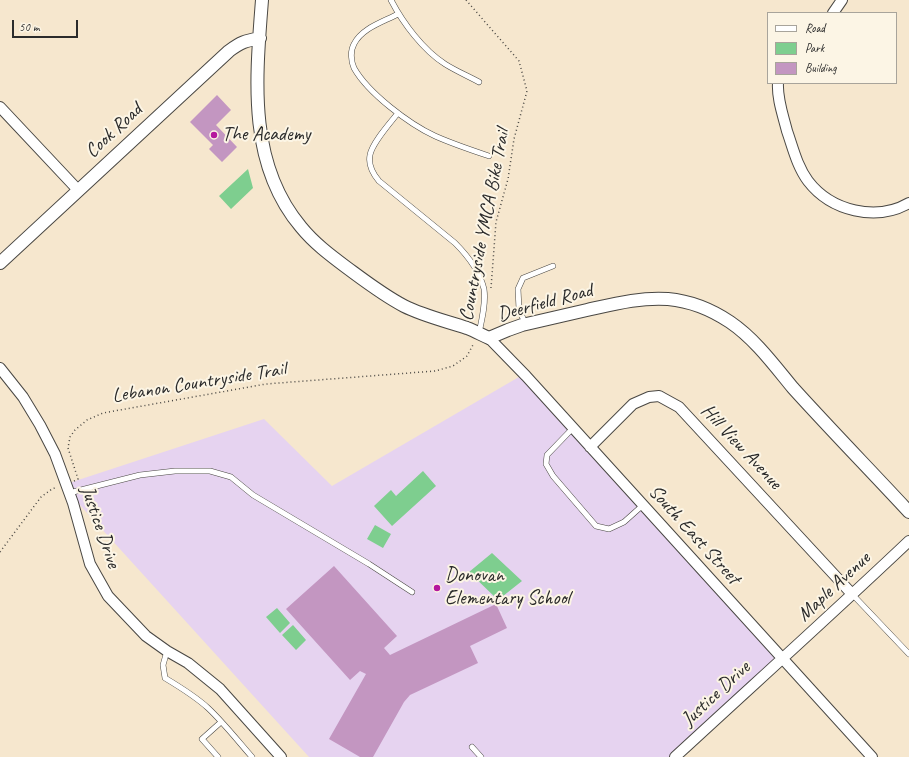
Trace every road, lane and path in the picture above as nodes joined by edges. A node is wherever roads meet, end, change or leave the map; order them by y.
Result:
1 (262, 0) edge
2 (391, 0) edge
3 (466, 0) edge
4 (842, 0) edge
5 (834, 12) edge
6 (398, 14) junction
7 (260, 38) junction
8 (479, 82) dead end
9 (778, 84) edge
10 (0, 107) edge
11 (398, 113) junction
12 (489, 156) dead end
13 (78, 190) junction
14 (909, 203) edge
15 (0, 263) edge
16 (553, 266) dead end
17 (490, 292) dead end
18 (525, 324) junction
19 (484, 336) junction
20 (0, 368) edge
21 (573, 428) junction
22 (590, 447) junction
23 (67, 488) junction
24 (643, 505) junction
25 (909, 512) edge
26 (909, 541) edge
27 (0, 552) edge
28 (412, 592) dead end
29 (852, 594) junction
30 (167, 651) junction
31 (909, 654) edge
32 (782, 658) junction
33 (221, 722) junction
34 (472, 747) dead end
35 (218, 757) edge
36 (252, 757) edge
37 (281, 757) edge
38 (481, 757) edge
39 (675, 757) edge
40 (872, 757) edge

1 - 7 street, Deerfield Road
2 - 6 lane
3 - 17 path, Countryside YMCA Bike Trail
4 - 5 street
6 - 8 lane
6 - 11 lane
7 - 13 street, Cook Road
7 - 19 street, Deerfield Road
9 - 14 street
10 - 13 street
11 - 12 lane
11 - 19 lane
13 - 15 street, Cook Road
16 - 18 lane
18 - 19 street, Deerfield Road
18 - 25 street, Deerfield Road
19 - 21 street, South East Street
19 - 23 path, Lebanon Countryside Trail
20 - 23 street, Justice Drive
21 - 22 street, South East Street
21 - 24 lane
22 - 24 street, South East Street
22 - 29 street, Hill View Avenue
23 - 27 path, Lebanon Countryside Trail
23 - 28 lane
23 - 30 street, Justice Drive
24 - 32 street, South East Street
26 - 29 street, Maple Avenue
29 - 31 lane
29 - 32 street, Maple Avenue
30 - 33 lane
30 - 37 street, Justice Drive
32 - 39 street, Justice Drive
32 - 40 street, South East Street
33 - 35 lane
33 - 36 lane
34 - 38 lane

